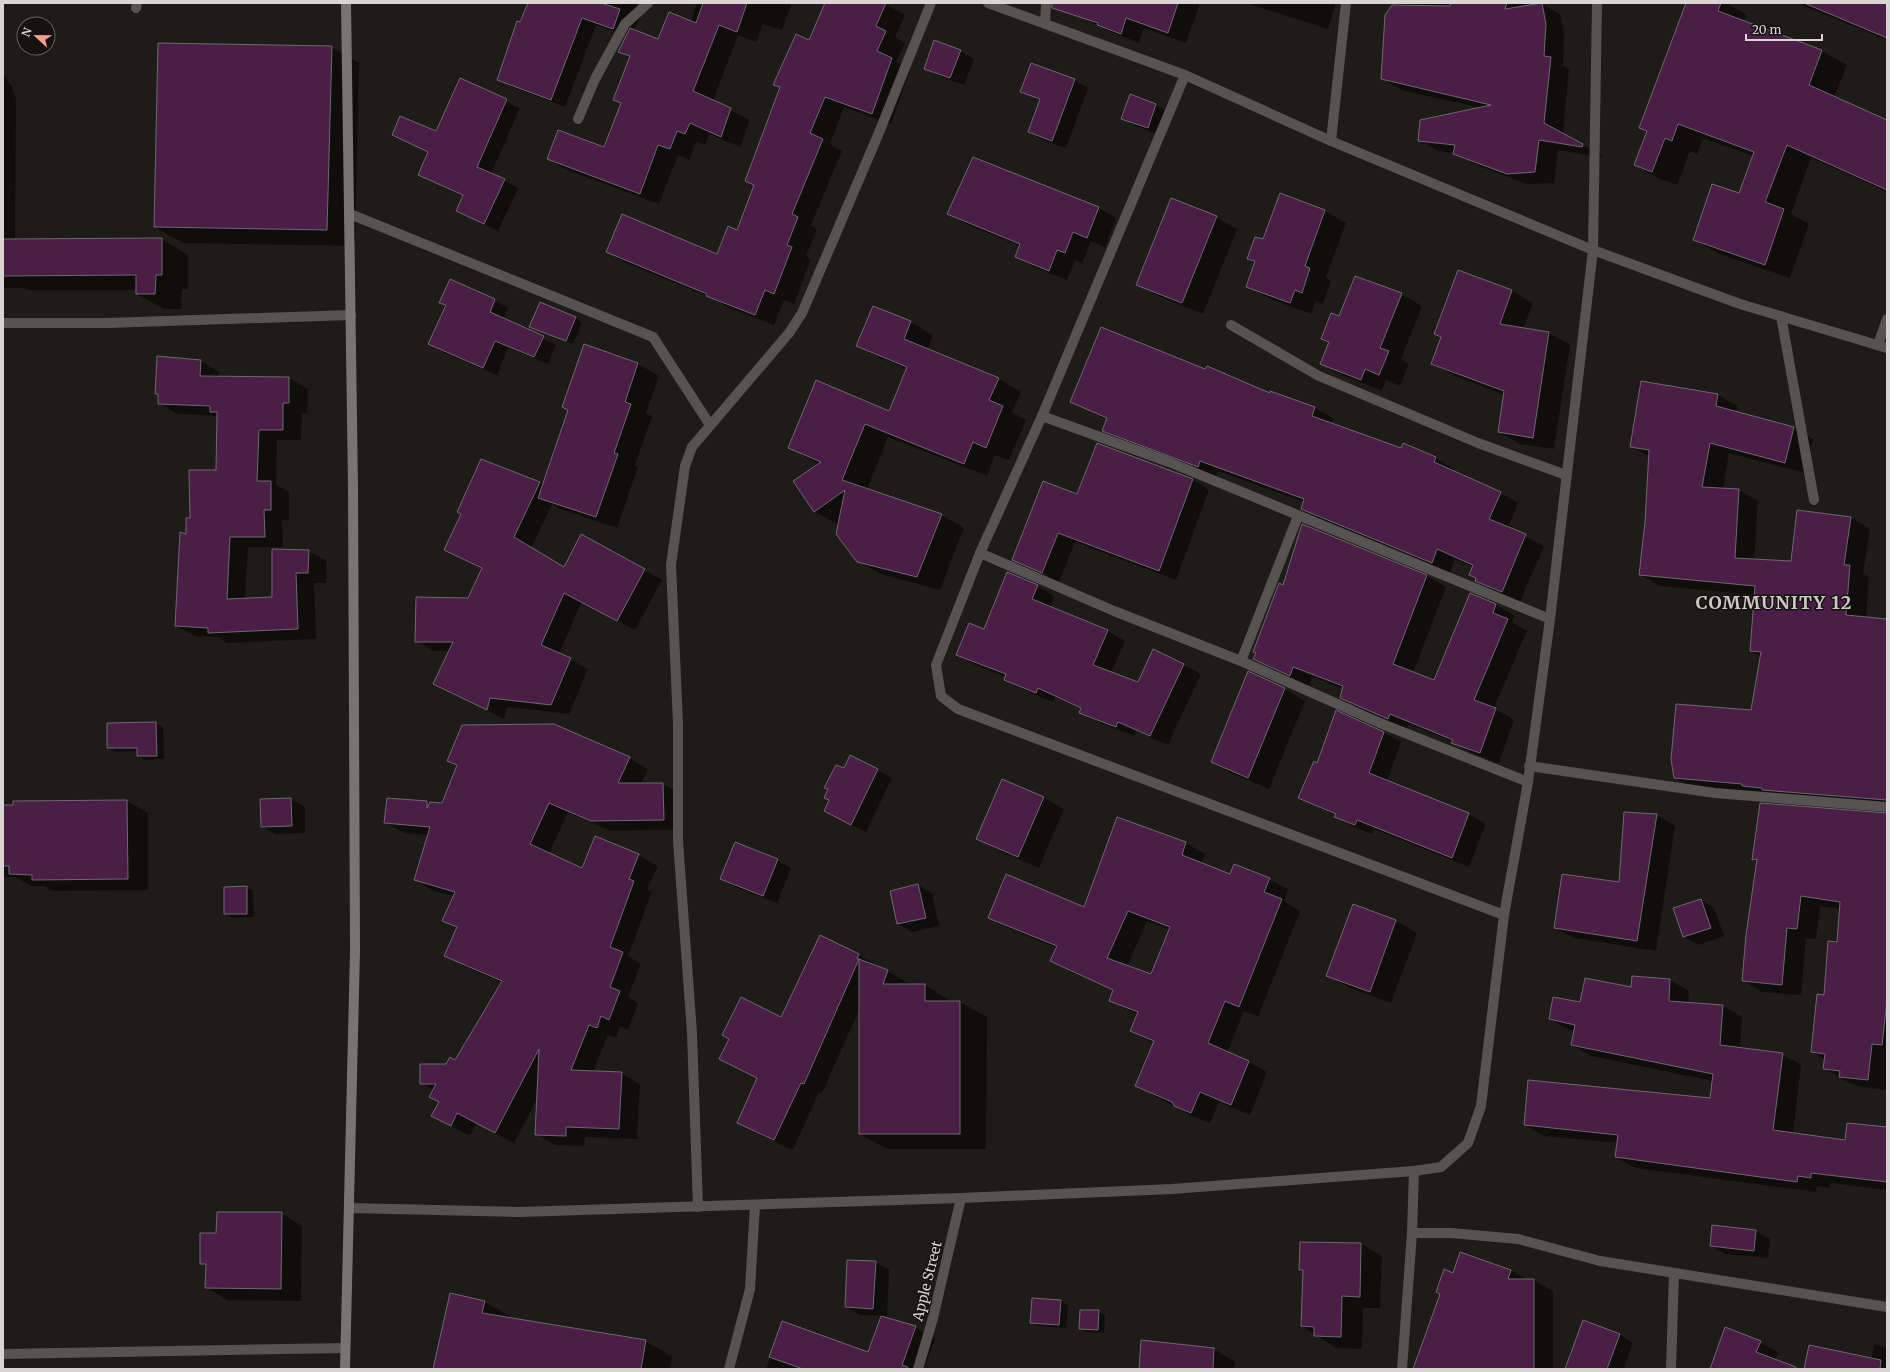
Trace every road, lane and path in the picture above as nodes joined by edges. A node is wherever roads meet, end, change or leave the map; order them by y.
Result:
1 (346, 3) edge
2 (648, 3) edge
3 (931, 3) edge
4 (988, 3) edge
5 (1046, 3) edge
6 (1346, 3) edge
7 (1597, 3) edge
8 (1045, 24) junction
9 (1185, 75) junction
10 (578, 119) dead end
11 (1331, 141) junction
12 (350, 214) junction
13 (1593, 250) junction
14 (351, 315) junction
15 (1781, 316) junction
16 (1887, 319) edge
17 (3, 323) edge
18 (1231, 325) dead end
19 (1882, 346) edge
20 (1042, 416) junction
21 (710, 425) junction
22 (1566, 475) junction
23 (1814, 500) dead end
24 (1298, 516) junction
25 (980, 553) junction
26 (1550, 620) junction
27 (1241, 661) junction
28 (1529, 766) junction
29 (1528, 782) junction
30 (1887, 807) edge
31 (1504, 914) junction
32 (1414, 1171) junction
33 (962, 1198) junction
34 (755, 1205) junction
35 (698, 1207) junction
36 (350, 1208) junction
37 (1412, 1233) junction
38 (1674, 1273) junction
39 (1887, 1307) edge
40 (345, 1348) junction
41 (3, 1354) edge
42 (345, 1369) edge
43 (729, 1369) edge
44 (918, 1369) edge
45 (1402, 1369) edge
46 (1671, 1369) edge

1 - 12 street
2 - 10 street
3 - 21 street
4 - 8 street
5 - 8 street
6 - 11 street
7 - 13 street
8 - 9 street
9 - 11 street
9 - 20 street
11 - 13 street
12 - 14 street
12 - 21 street
13 - 15 street
13 - 22 street
14 - 17 street
14 - 36 street
15 - 19 street
15 - 23 street
16 - 19 street
18 - 22 street
20 - 24 street
20 - 25 street
21 - 35 street
22 - 26 street
24 - 26 street
24 - 27 street
25 - 27 street
25 - 31 street
26 - 28 street
27 - 29 street
28 - 29 street
28 - 30 street
29 - 31 street
31 - 32 street
32 - 33 street
32 - 37 street
33 - 34 street
33 - 44 street, Apple Street
34 - 35 street
34 - 43 street
35 - 36 street
36 - 40 street
37 - 38 street
37 - 45 street
38 - 39 street
38 - 46 street
40 - 41 street
40 - 42 street

